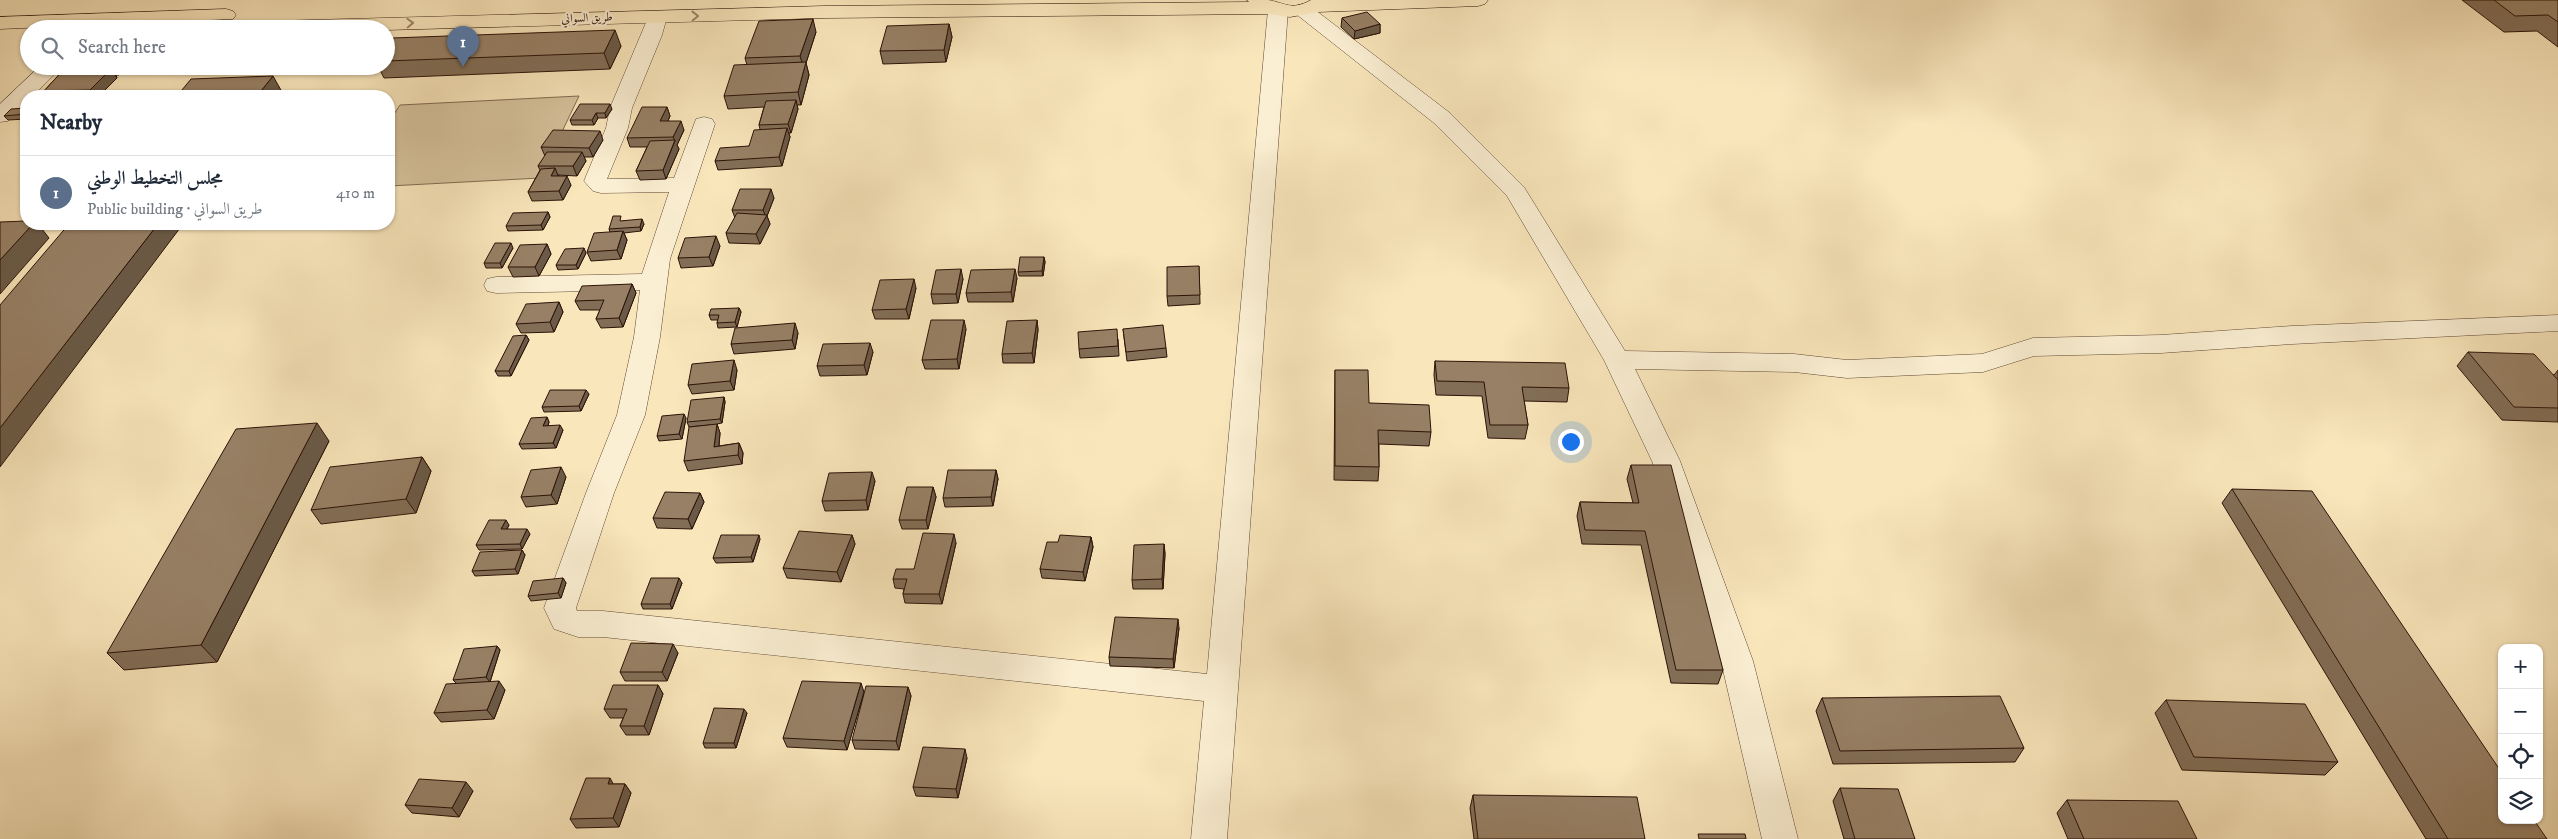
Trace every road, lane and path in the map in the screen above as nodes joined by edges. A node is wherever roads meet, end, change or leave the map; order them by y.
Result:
1 (760, 0) edge
2 (1478, 0) edge
3 (1291, 6) edge
4 (657, 16) junction
5 (99, 20) edge
6 (20, 22) edge
7 (0, 23) edge
8 (395, 24) edge
9 (20, 34) edge
10 (0, 35) edge
11 (43, 75) edge
12 (27, 90) edge
13 (20, 97) edge
14 (0, 116) edge
15 (704, 124) dead end
16 (684, 185) junction
17 (653, 282) junction
18 (496, 285) dead end
19 (2558, 323) edge
20 (1617, 360) junction
21 (1221, 689) junction
22 (1209, 839) edge
23 (1780, 839) edge

1 - 5 highway, طريق السواني
2 - 3 highway, طريق السواني
4 -> 3 highway, طريق السواني
3 - 20 street
3 - 21 street
8 -> 4 highway, طريق السواني
4 - 16 street
6 - 7 highway, طريق السواني
9 - 10 highway
11 - 12 street
13 - 14 street
15 - 16 street
16 - 17 street
17 - 18 street
17 - 21 street
19 - 20 street
20 - 23 street
21 - 22 street

